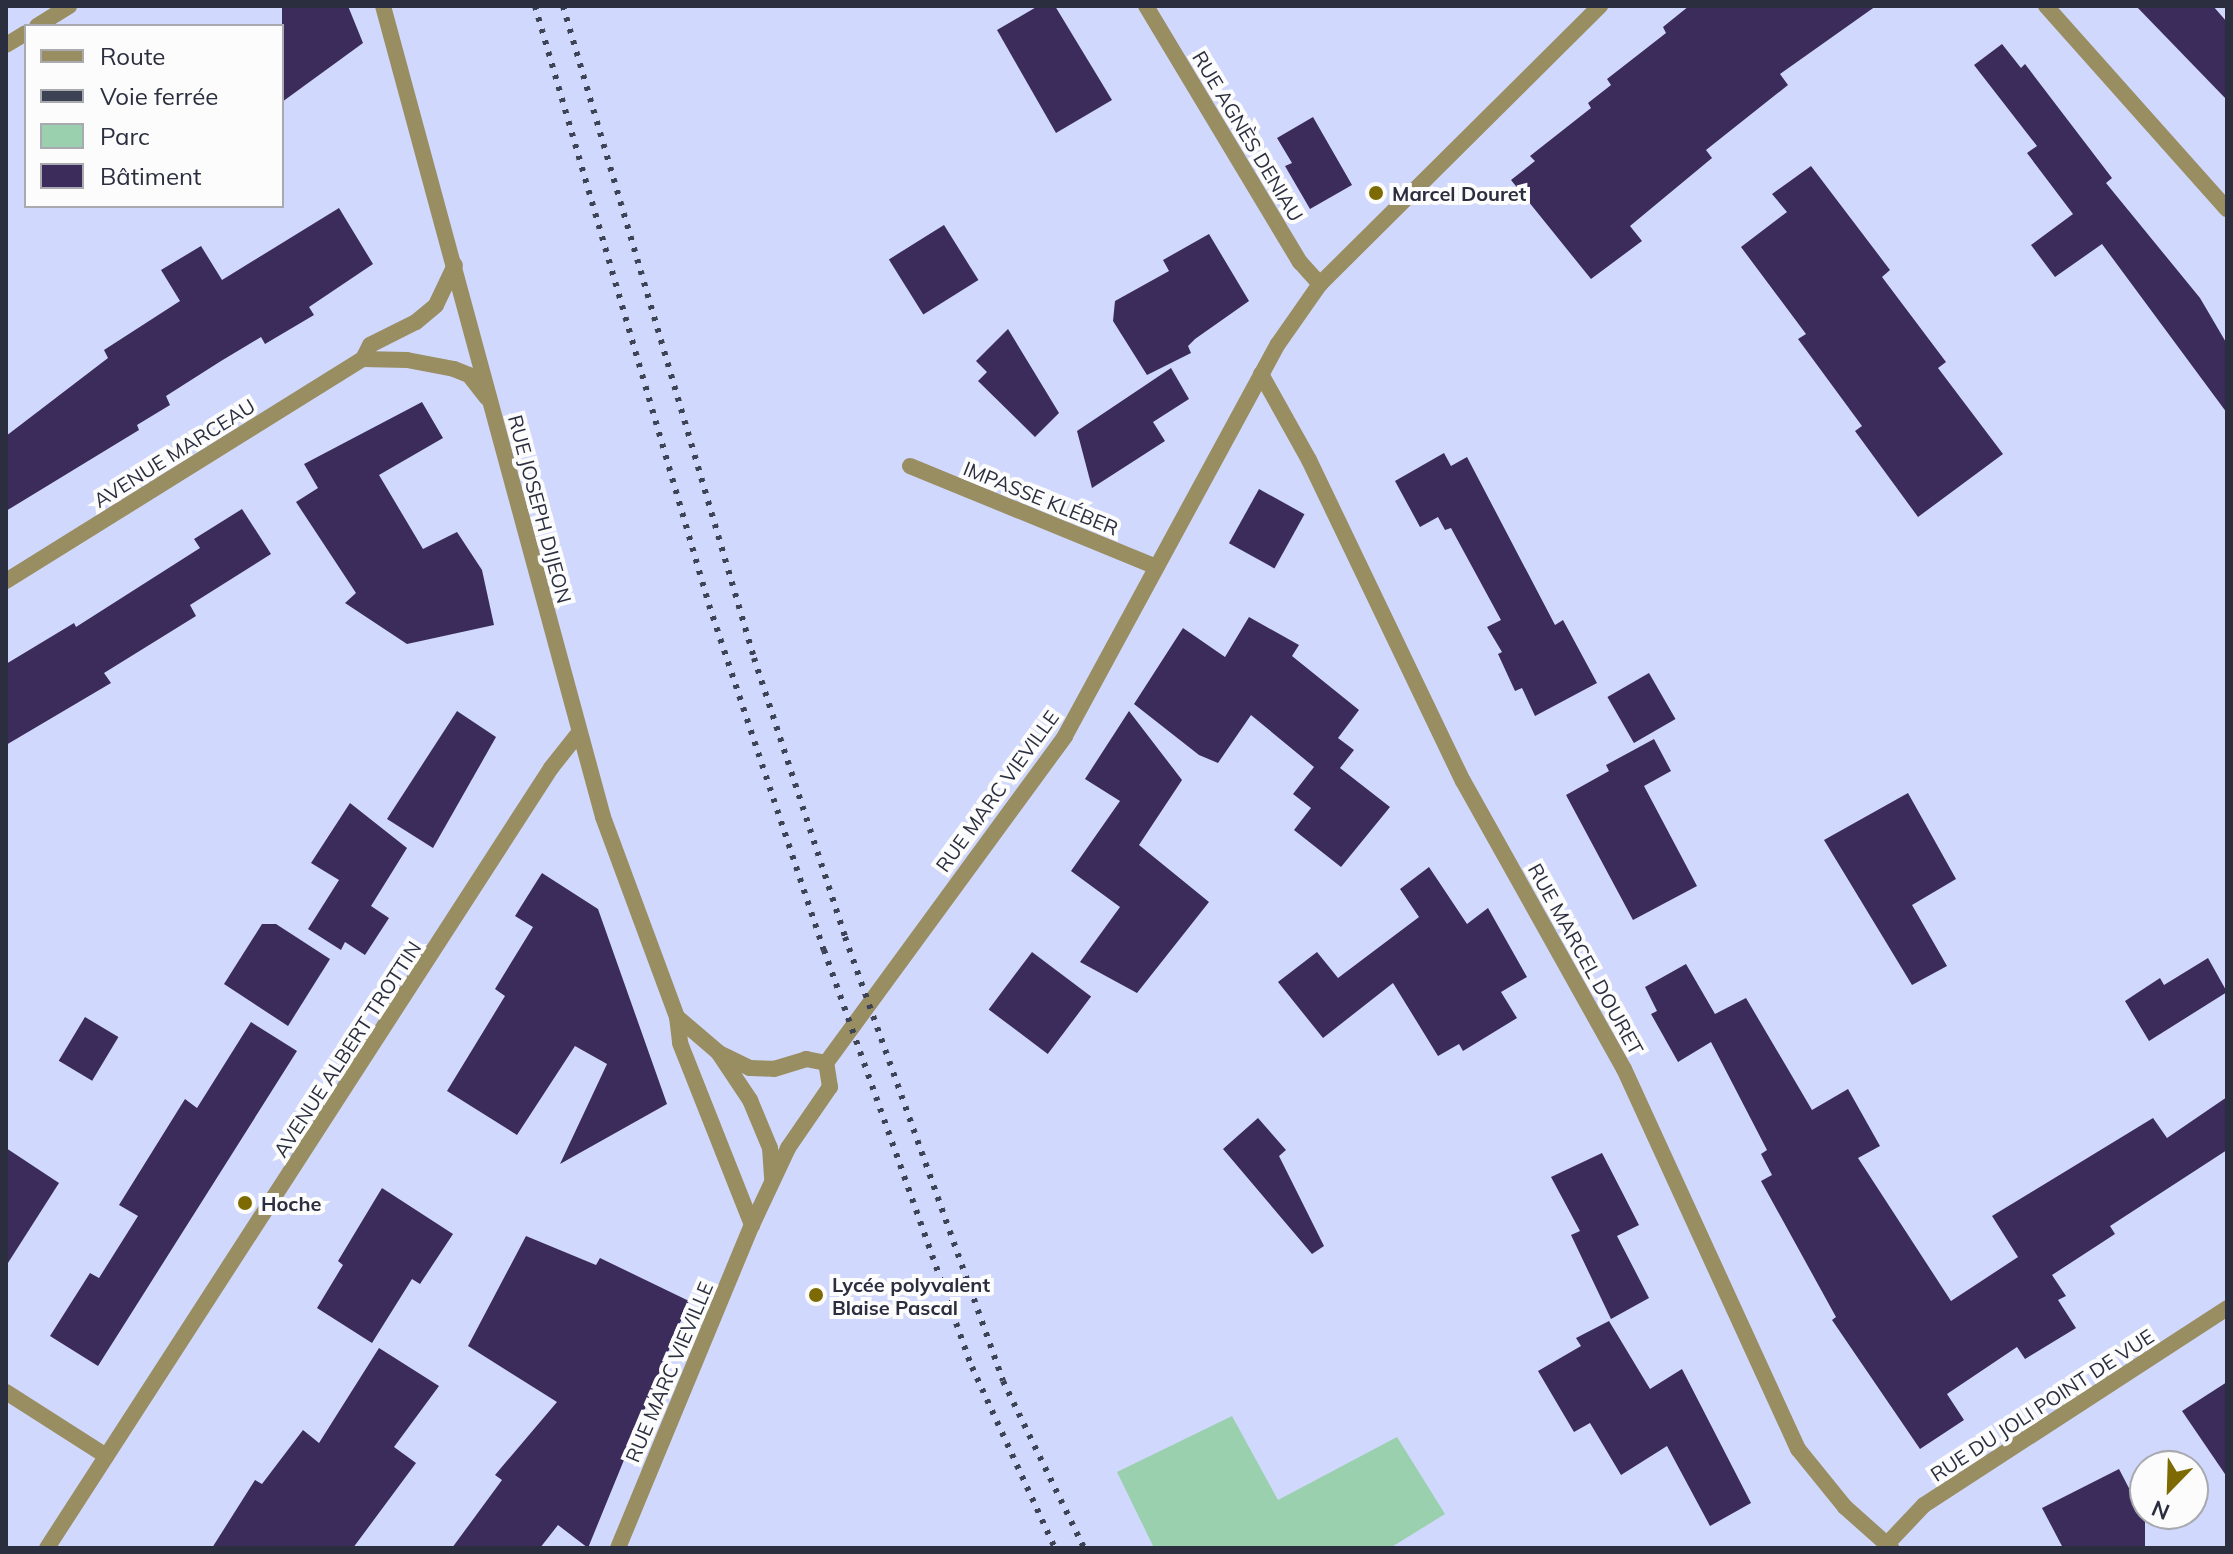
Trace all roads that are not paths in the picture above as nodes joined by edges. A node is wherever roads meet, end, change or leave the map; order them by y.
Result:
1 (69, 6) edge
2 (383, 6) edge
3 (1146, 6) edge
4 (1600, 6) edge
5 (2046, 6) edge
6 (40, 24) edge
7 (24, 34) edge
8 (6, 45) edge
9 (2227, 209) edge
10 (455, 265) junction
11 (1320, 284) junction
12 (363, 359) junction
13 (1261, 374) junction
14 (492, 403) junction
15 (910, 466) dead end
16 (1156, 567) junction
17 (6, 581) edge
18 (578, 734) junction
19 (677, 1017) junction
20 (718, 1052) junction
21 (826, 1063) junction
22 (772, 1182) junction
23 (752, 1225) junction
24 (2227, 1308) edge
25 (6, 1392) edge
26 (106, 1456) junction
27 (1889, 1546) edge
28 (47, 1548) edge
29 (618, 1548) edge

1 - 6 street
2 - 10 street, RUE JOSEPH DIJEON
3 - 11 street, RUE AGNÈS DENIAU
4 - 11 street, RUE MARC VIEVILLE
5 - 9 street
7 - 8 street
10 - 12 street, AVENUE MARCEAU
10 - 14 street, RUE JOSEPH DIJEON
11 - 13 street, RUE MARC VIEVILLE
12 - 14 street
12 - 17 street, AVENUE MARCEAU
13 - 16 street, RUE MARC VIEVILLE
13 - 27 street, RUE MARCEL DOURET
14 - 18 street, RUE JOSEPH DIJEON
15 - 16 street, IMPASSE KLÉBER
16 - 21 street, RUE MARC VIEVILLE
18 - 19 street, RUE JOSEPH DIJEON
18 - 26 street, AVENUE ALBERT TROTTIN
19 - 20 street
19 - 23 street, RUE JOSEPH DIJEON
20 - 21 street
20 - 22 street
21 - 22 street, RUE MARC VIEVILLE
22 - 23 street, RUE MARC VIEVILLE
23 - 29 street, RUE MARC VIEVILLE
24 - 27 street, RUE DU JOLI POINT DE VUE
25 - 26 street
26 - 28 street, AVENUE ALBERT TROTTIN

